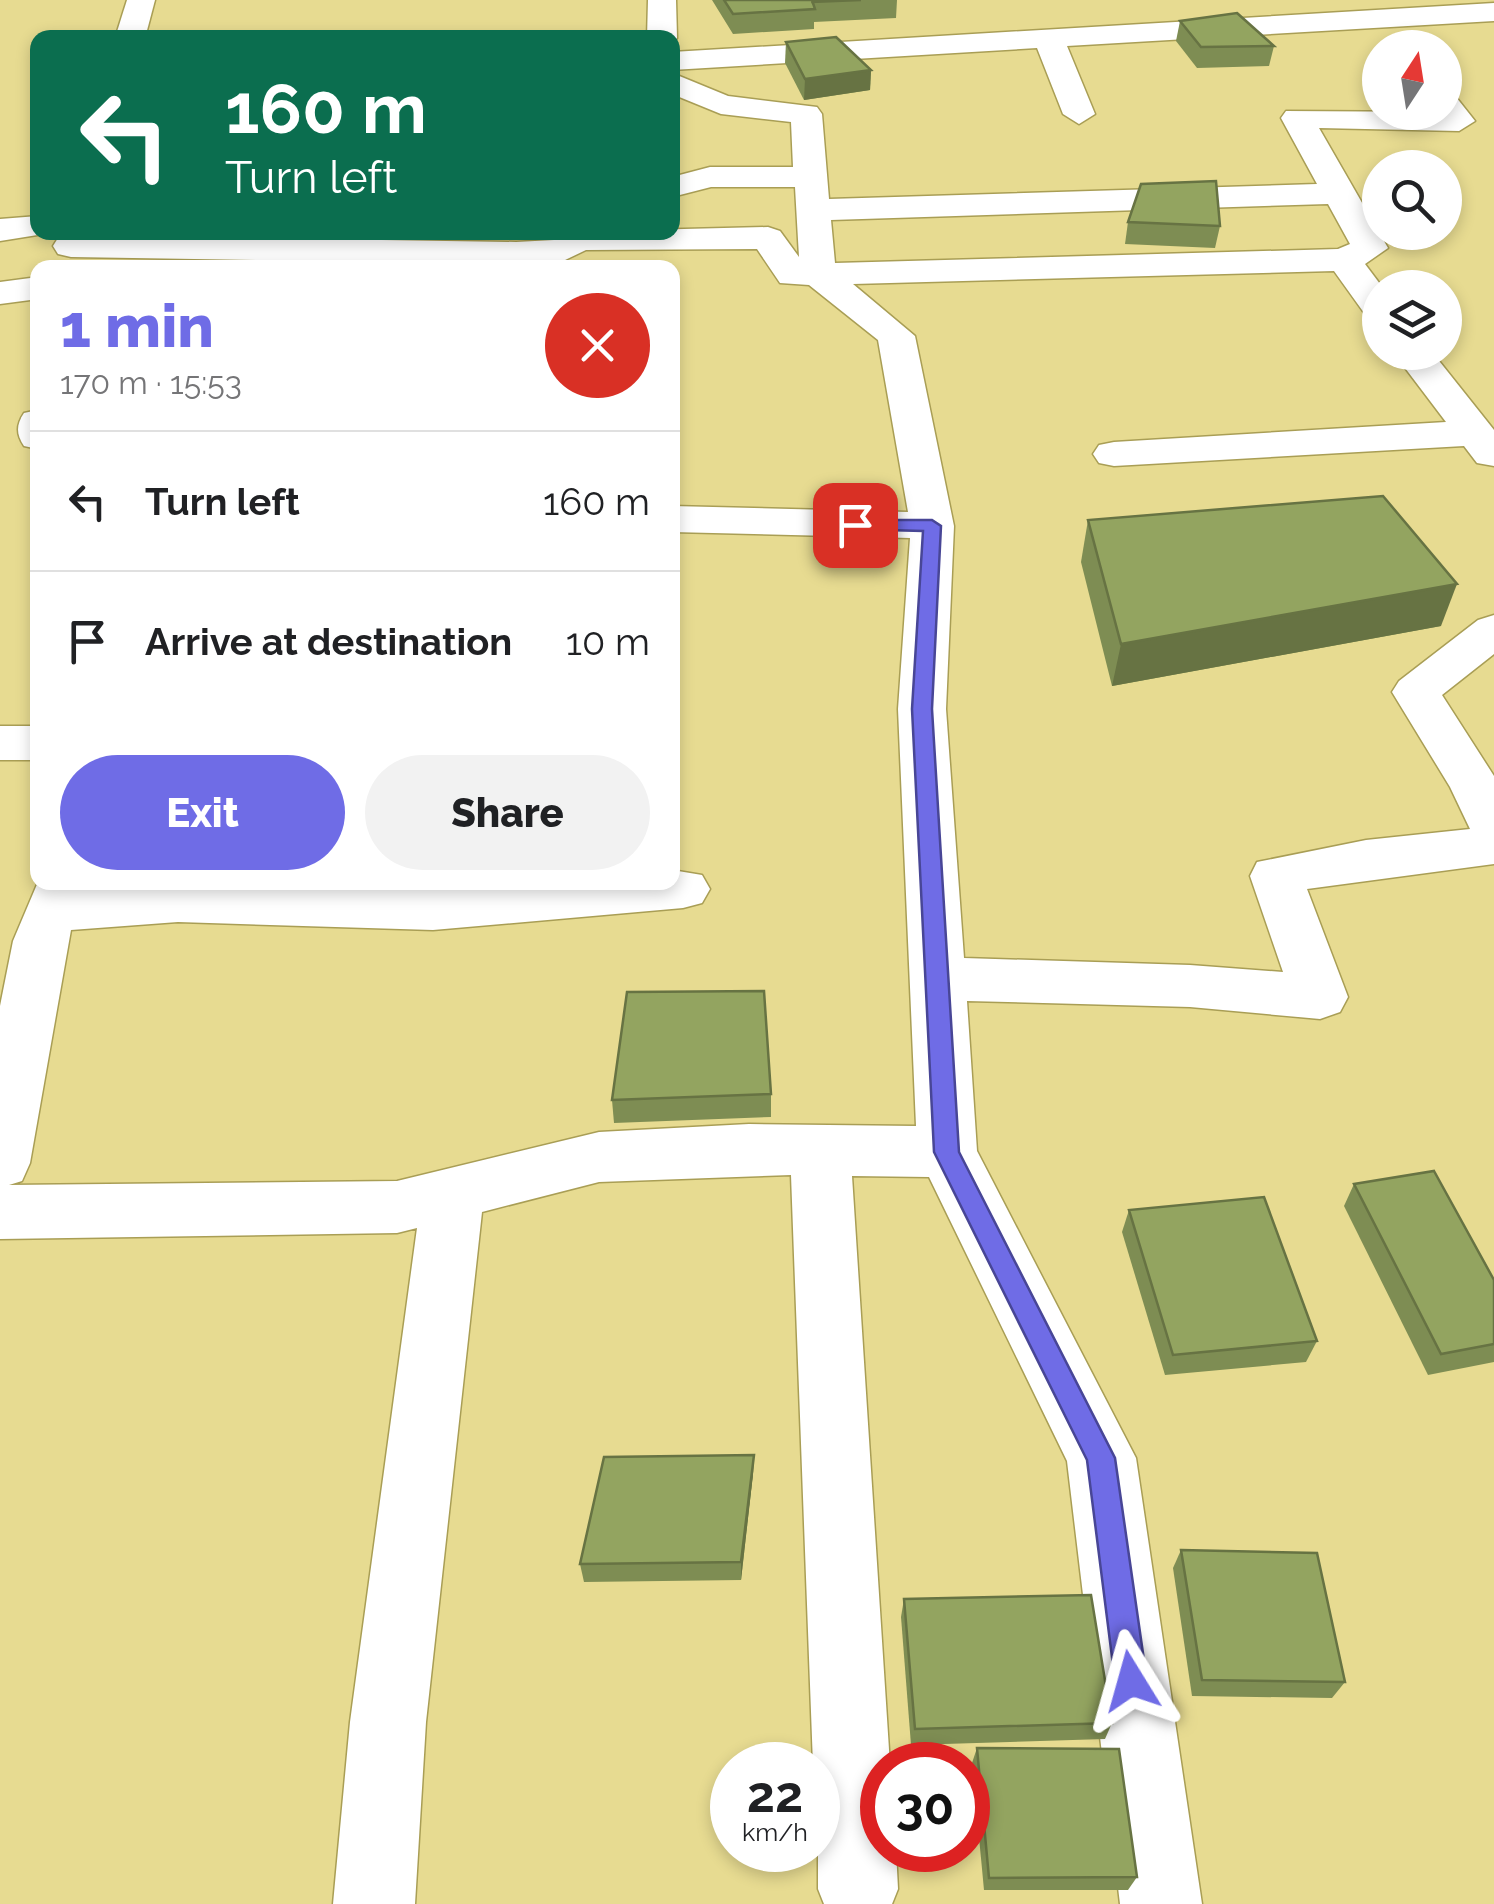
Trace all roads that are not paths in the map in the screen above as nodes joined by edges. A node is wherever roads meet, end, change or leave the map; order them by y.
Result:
1 (141, 0) edge
2 (662, 0) edge
3 (1253, 0) edge
4 (1364, 10) edge
5 (1494, 12) edge
6 (1272, 27) junction
7 (132, 30) edge
8 (662, 30) edge
9 (1381, 30) edge
10 (1050, 40) junction
11 (680, 60) edge
12 (680, 86) edge
13 (1080, 114) dead end
14 (1462, 114) edge
15 (1362, 116) edge
16 (1494, 120) edge
17 (680, 185) edge
18 (812, 194) junction
19 (1340, 194) junction
20 (30, 227) edge
21 (0, 230) edge
22 (680, 237) edge
23 (246, 240) edge
24 (576, 240) edge
25 (70, 249) edge
26 (356, 258) edge
27 (1344, 260) junction
28 (818, 275) junction
29 (1362, 284) edge
30 (30, 289) edge
31 (0, 293) edge
32 (1426, 370) edge
33 (1483, 445) edge
34 (1114, 454) dead end
35 (680, 520) edge
36 (932, 526) junction
37 (1494, 630) edge
38 (0, 743) edge
39 (30, 743) edge
40 (1494, 826) edge
41 (1494, 844) edge
42 (683, 890) dead end
43 (59, 897) edge
44 (935, 979) junction
45 (820, 1151) junction
46 (946, 1152) junction
47 (0, 1164) edge
48 (453, 1194) junction
49 (0, 1212) edge
50 (858, 1889) dead end
51 (374, 1904) edge
52 (1161, 1904) edge

1 - 7 street
2 - 8 street
3 - 6 street
4 - 5 street
4 - 6 street
4 - 9 street
6 - 10 street
10 - 11 street
10 - 13 street
12 - 18 street
14 - 16 street
15 - 19 street
17 - 18 street
18 - 19 street
18 - 28 street
19 - 27 street
20 - 21 street
22 - 28 street
23 - 25 street
23 - 26 street
24 - 26 street
27 - 28 street
27 - 29 street
28 - 36 street
30 - 31 street
32 - 33 street
33 - 34 street
35 - 36 street
36 - 44 street
37 - 40 street
38 - 39 street
41 - 44 street
42 - 43 street
43 - 47 street
44 - 46 street
45 - 46 street
45 - 48 street
45 - 50 street
46 - 52 street
48 - 49 street
48 - 51 street

